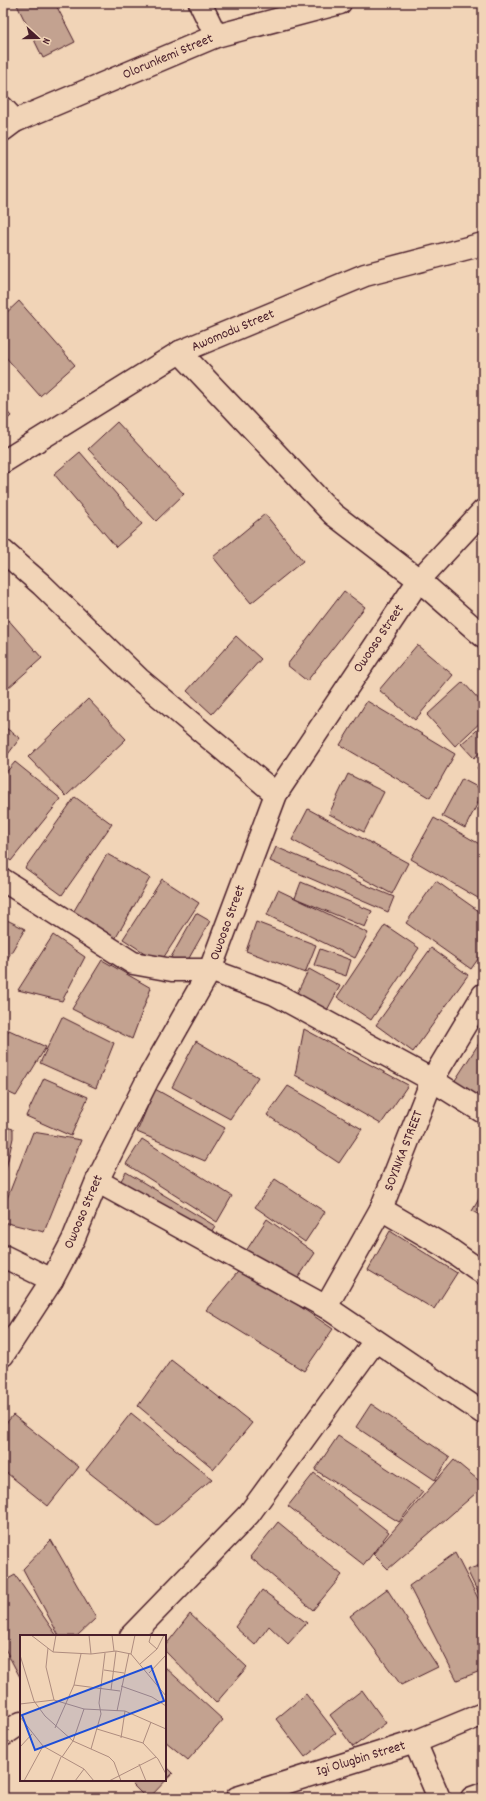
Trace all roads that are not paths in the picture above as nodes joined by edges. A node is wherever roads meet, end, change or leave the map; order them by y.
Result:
1 (200, 3) edge
2 (340, 3) edge
3 (216, 36) junction
4 (7, 120) edge
5 (483, 244) edge
6 (180, 352) junction
7 (3, 462) edge
8 (483, 511) edge
9 (3, 551) edge
10 (419, 580) junction
11 (483, 636) edge
12 (276, 794) junction
13 (3, 880) edge
14 (210, 970) junction
15 (483, 995) edge
16 (432, 1080) junction
17 (483, 1112) edge
18 (97, 1180) junction
19 (381, 1209) junction
20 (3, 1256) edge
21 (483, 1273) edge
22 (52, 1280) junction
23 (326, 1307) junction
24 (375, 1341) junction
25 (3, 1356) edge
26 (483, 1413) edge
27 (132, 1635) edge
28 (483, 1714) edge
29 (20, 1724) edge
30 (3, 1735) edge
31 (415, 1742) junction
32 (483, 1794) edge
33 (237, 1798) edge
34 (439, 1798) edge
35 (472, 1798) edge

1 - 3 street
2 - 3 street, Olorunkemi Street
3 - 4 street, Olorunkemi Street
5 - 6 street, Awomodu Street
6 - 7 street, Awomodu Street
6 - 10 street
8 - 10 street, Owooso Street
9 - 12 street
10 - 11 street
10 - 12 street, Owooso Street
12 - 14 street, Owooso Street
13 - 14 street
14 - 16 street
14 - 18 street, Owooso Street
15 - 16 street, SOYINKA STREET
16 - 17 street
16 - 19 street, SOYINKA STREET
18 - 22 street, Owooso Street
18 - 23 street
19 - 21 street
19 - 23 street, SOYINKA STREET
20 - 22 street
22 - 25 street, Owooso Street
23 - 24 street
24 - 26 street
24 - 27 street
28 - 31 street, Igi Olugbin Street
29 - 30 street
31 - 33 street, Igi Olugbin Street
31 - 34 street
32 - 35 street

